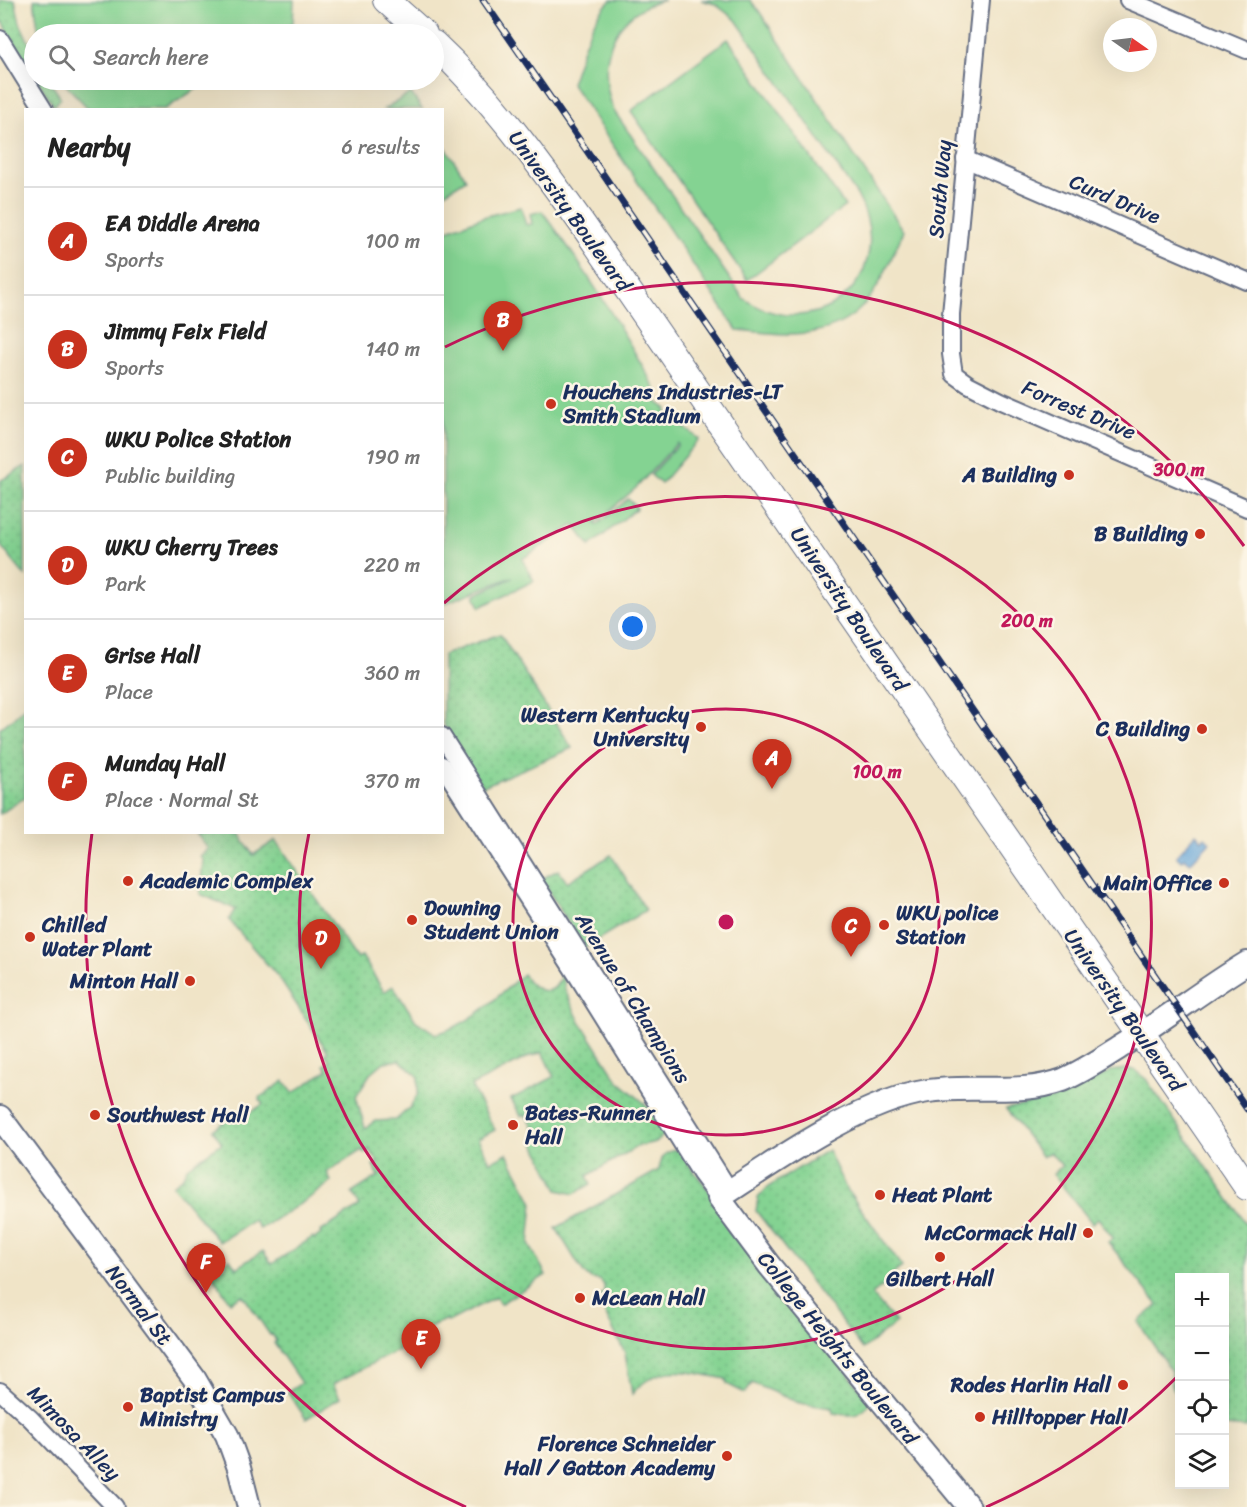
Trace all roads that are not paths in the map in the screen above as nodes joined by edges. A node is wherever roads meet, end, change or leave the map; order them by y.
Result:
1 (386, 0) edge
2 (981, 0) edge
3 (1128, 0) edge
4 (413, 24) edge
5 (0, 39) edge
6 (1247, 50) edge
7 (444, 55) edge
8 (24, 78) edge
9 (32, 90) edge
10 (43, 108) edge
11 (965, 159) junction
12 (1247, 280) edge
13 (960, 379) joint
14 (1247, 508) edge
15 (444, 739) edge
16 (444, 768) edge
17 (1247, 963) edge
18 (1142, 1035) junction
19 (0, 1118) edge
20 (1247, 1187) edge
21 (724, 1194) junction
22 (0, 1391) edge
23 (115, 1507) edge
24 (249, 1507) edge
25 (969, 1507) edge
26 (987, 1507) edge

1 - 4 main road
2 - 11 street, South Way
3 - 6 street
5 - 8 street
7 - 18 main road, University Boulevard
9 - 10 street
11 - 12 street, Curd Drive
11 - 13 street, South Way
13 - 14 street, Forrest Drive
15 - 21 street, Avenue of Champions
16 - 21 street, Avenue of Champions
17 - 18 street
18 - 20 main road, University Boulevard
18 - 21 street
19 - 24 street, Normal St
21 - 25 street, College Heights Boulevard
21 - 26 street, College Heights Boulevard
22 - 23 street, Mimosa Alley

